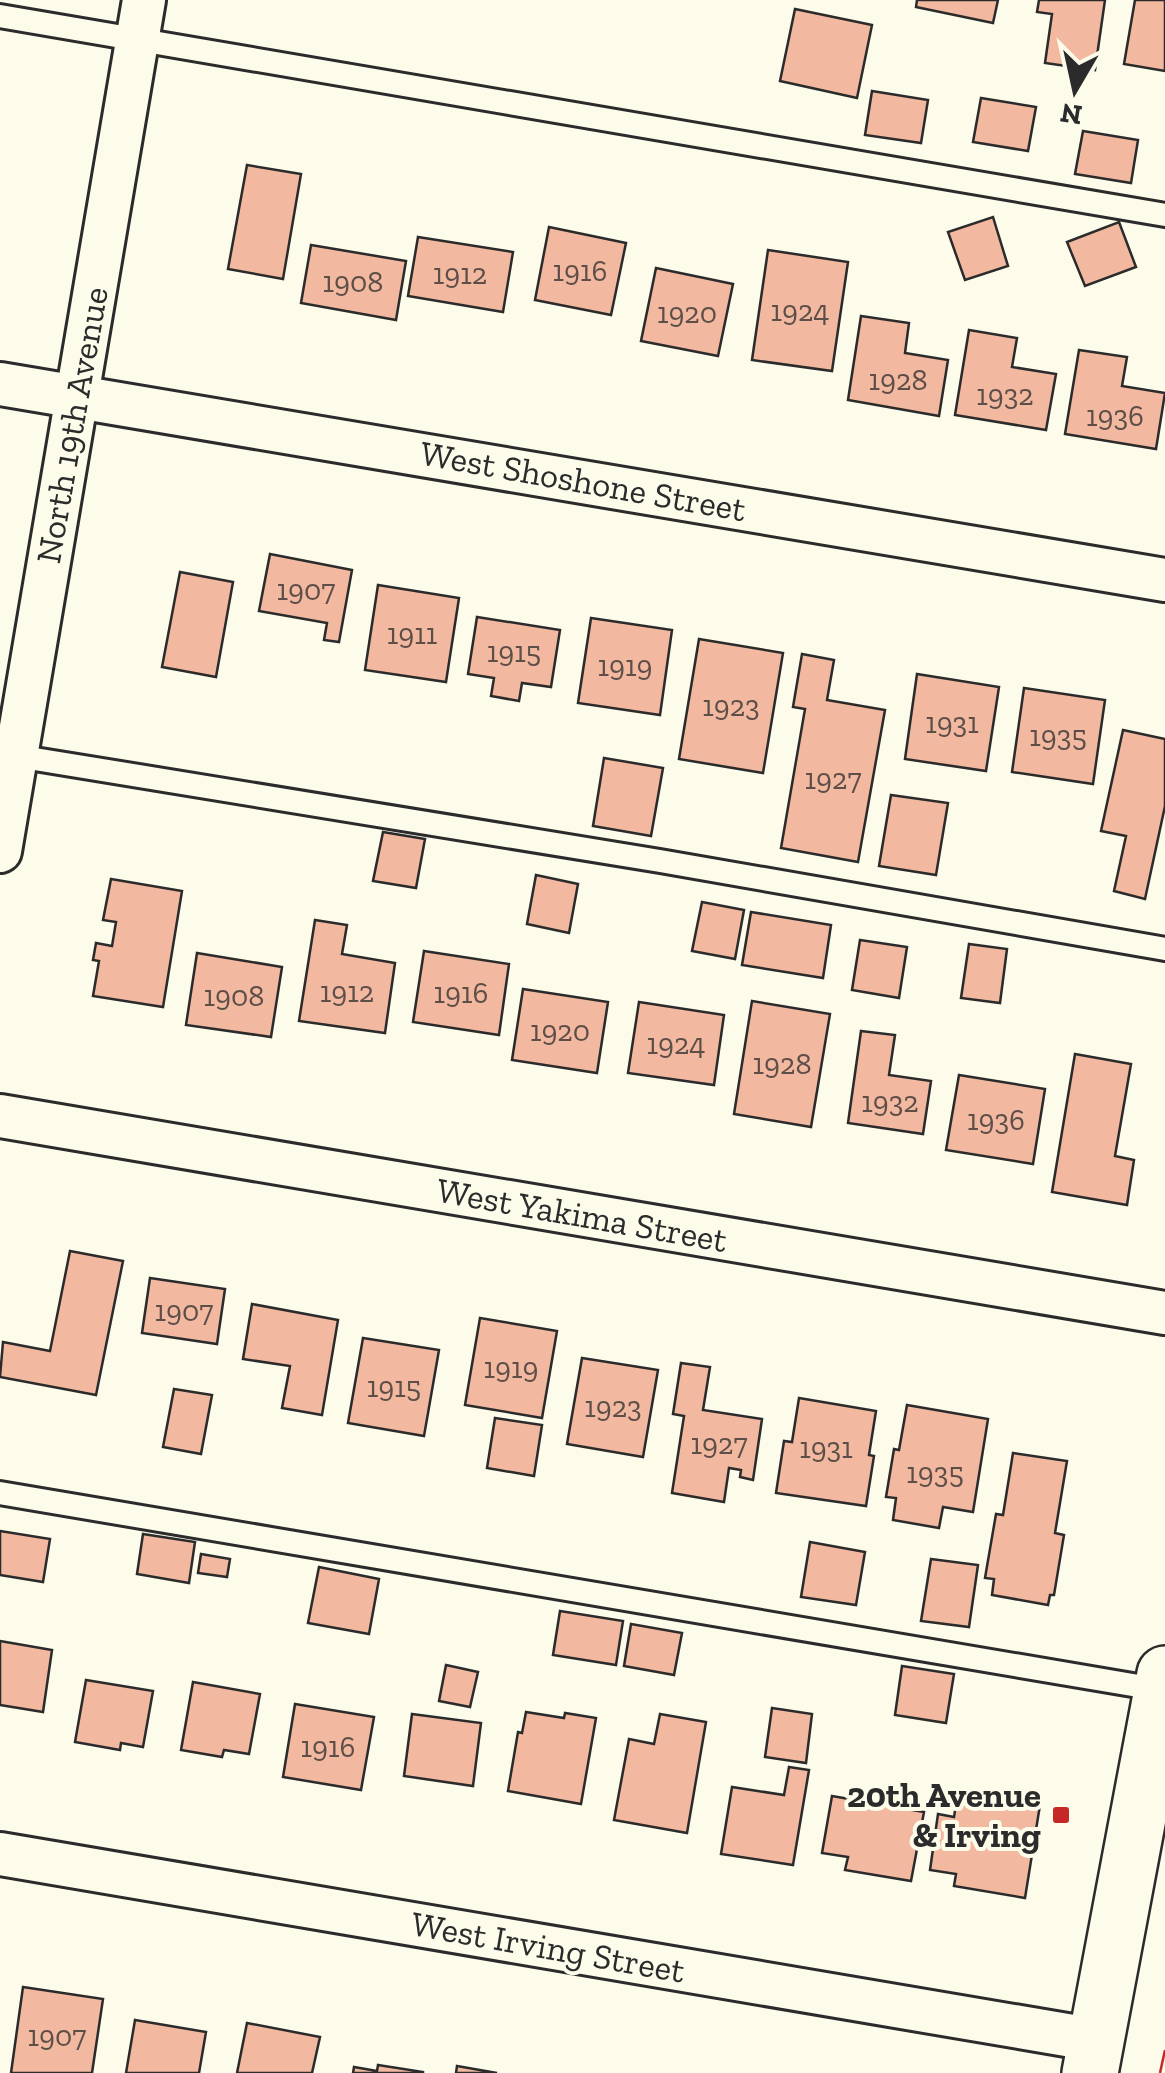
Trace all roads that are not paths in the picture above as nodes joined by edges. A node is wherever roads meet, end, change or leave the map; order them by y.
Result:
1 (0, 16) edge
2 (141, 20) edge
3 (1165, 215) edge
4 (0, 384) edge
5 (77, 396) junction
6 (1165, 580) edge
7 (8, 754) edge
8 (0, 851) edge
9 (1165, 948) edge
10 (0, 1116) edge
11 (1165, 1313) edge
12 (0, 1493) edge
13 (1164, 1682) edge
14 (1158, 1755) edge
15 (0, 1854) edge
16 (1094, 2056) edge

1 - 2 lane
2 - 3 lane
2 - 5 street, North 19th Avenue
4 - 5 street, West Shoshone Street
5 - 6 street, West Shoshone Street
5 - 7 street, North 19th Avenue
7 - 8 street, North 19th Avenue
7 - 9 lane
10 - 11 street, West Yakima Street
12 - 13 lane
13 - 14 main road
14 - 16 main road
15 - 16 street, West Irving Street

